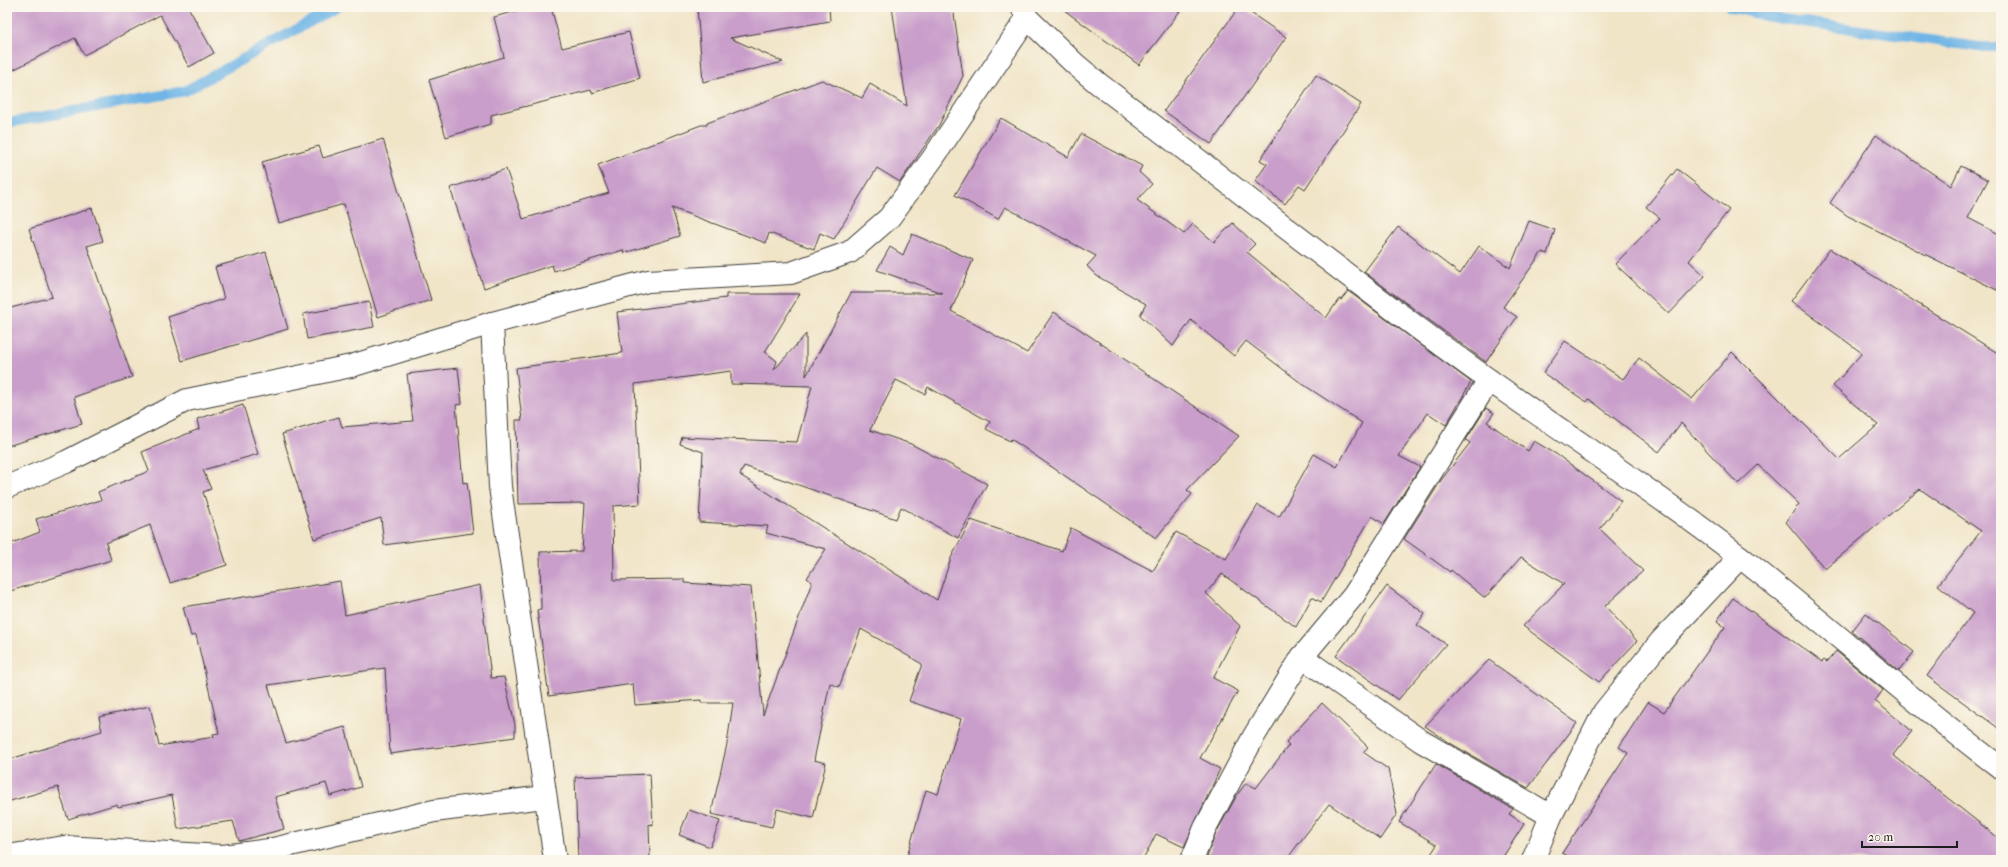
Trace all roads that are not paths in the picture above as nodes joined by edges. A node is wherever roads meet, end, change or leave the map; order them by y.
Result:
1 (1025, 13) edge
2 (492, 323) junction
3 (1489, 380) junction
4 (7, 487) edge
5 (1740, 557) junction
6 (1302, 657) junction
7 (2001, 768) edge
8 (544, 797) junction
9 (1551, 816) junction
10 (7, 856) edge
11 (555, 860) edge
12 (1192, 860) edge
13 (1533, 860) edge

1 - 2 street
1 - 3 street
2 - 4 street
2 - 8 street
3 - 5 street
3 - 6 street
5 - 7 street
5 - 9 street
6 - 9 street
6 - 12 street
8 - 10 street
8 - 11 street
9 - 13 street

